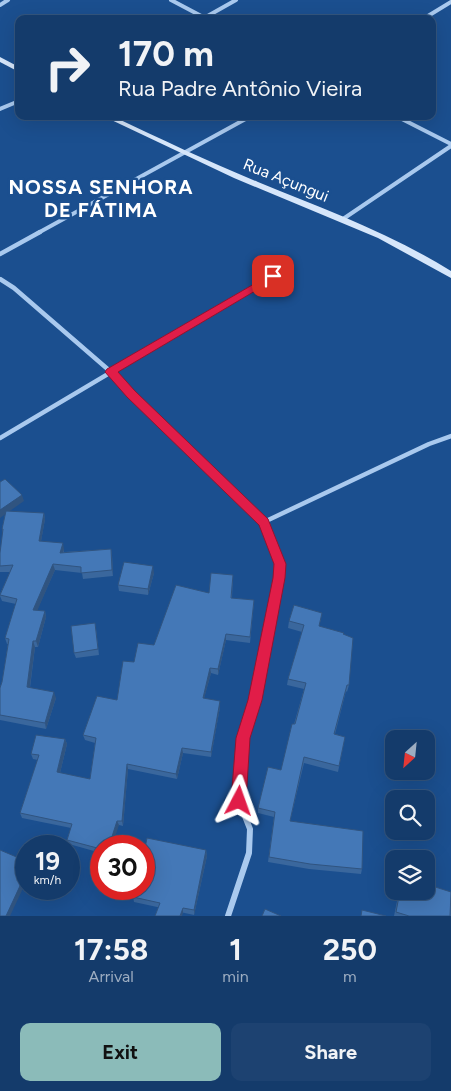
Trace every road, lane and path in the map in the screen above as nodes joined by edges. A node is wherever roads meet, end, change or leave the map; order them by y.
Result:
1 (8, 0) edge
2 (171, 0) edge
3 (236, 0) edge
4 (451, 2) edge
5 (0, 5) edge
6 (199, 15) edge
7 (210, 15) edge
8 (430, 15) edge
9 (0, 59) edge
10 (15, 68) edge
11 (15, 103) edge
12 (0, 109) edge
13 (115, 120) edge
14 (244, 120) edge
15 (404, 120) edge
16 (451, 145) edge
17 (185, 153) junction
18 (343, 219) junction
19 (0, 254) edge
20 (451, 275) edge
21 (273, 276) dead end
22 (0, 279) edge
23 (111, 372) junction
24 (451, 436) edge
25 (0, 438) edge
26 (264, 522) junction
27 (228, 916) edge

1 - 5 street
2 - 6 street
3 - 7 street
4 - 8 street
9 - 10 main road
11 - 12 street
13 - 17 main road, Rua Açungui
14 - 17 street
15 - 16 street
16 - 18 street
17 - 18 main road, Rua Açungui
17 - 19 street
18 - 20 main road, Rua Açungui
21 - 23 street
22 - 23 street
23 - 25 street
23 - 26 street
24 - 26 street
26 - 27 street

